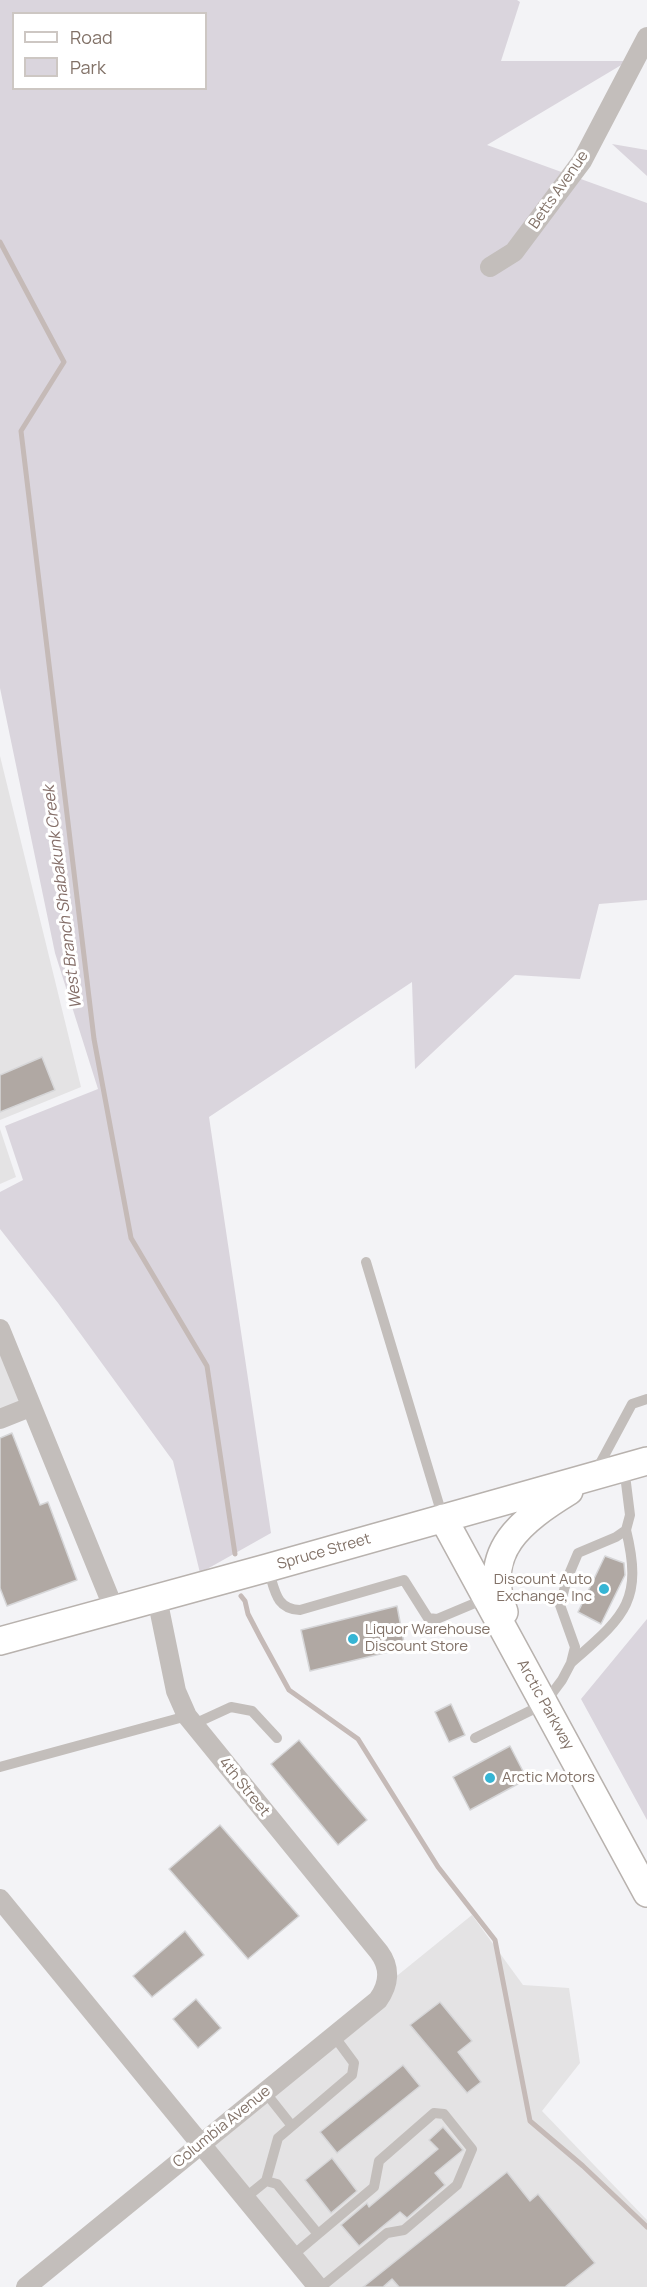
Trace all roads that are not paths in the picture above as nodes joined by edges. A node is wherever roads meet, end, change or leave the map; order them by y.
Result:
1 (647, 37) edge
2 (490, 267) dead end
3 (366, 1262) dead end
4 (0, 1329) edge
5 (647, 1399) edge
6 (30, 1407) junction
7 (0, 1419) edge
8 (636, 1464) edge
9 (593, 1476) junction
10 (443, 1518) junction
11 (626, 1530) junction
12 (267, 1568) junction
13 (157, 1598) junction
14 (487, 1598) junction
15 (114, 1609) junction
16 (0, 1641) edge
17 (571, 1663) junction
18 (544, 1704) junction
19 (190, 1720) junction
20 (277, 1738) dead end
21 (475, 1738) dead end
22 (0, 1767) edge
23 (647, 1893) edge
24 (0, 1899) edge
25 (379, 1952) joint
26 (334, 2036) junction
27 (265, 2092) junction
28 (292, 2126) junction
29 (201, 2145) junction
30 (266, 2181) junction
31 (245, 2198) junction
32 (318, 2234) junction
33 (292, 2256) junction
34 (26, 2287) edge
35 (319, 2287) edge

1 - 2 street, Betts Avenue
3 - 10 lane
4 - 6 street
5 - 9 lane
6 - 7 street
6 - 15 street
8 - 9 street, Spruce Street
8 - 11 lane
9 - 10 street, Spruce Street
9 - 18 street
10 - 12 street, Spruce Street
10 - 14 street, Arctic Parkway
11 - 17 lane
11 - 17 lane
12 - 13 street, Spruce Street
12 - 14 lane
13 - 15 street, Spruce Street
13 - 19 street, 4th Street
14 - 18 street, Arctic Parkway
15 - 16 street, Spruce Street
17 - 18 lane
18 - 21 lane
18 - 23 street, Arctic Parkway
19 - 20 lane
19 - 22 lane
19 - 25 street, 4th Street
24 - 29 street
25 - 26 street, Columbia Avenue
26 - 27 street, Columbia Avenue
26 - 28 lane
27 - 28 lane
27 - 29 street, Columbia Avenue
28 - 30 lane
29 - 31 street
29 - 34 street, Columbia Avenue
30 - 31 lane
30 - 32 lane
31 - 33 street
32 - 33 lane
32 - 35 lane
33 - 35 street

